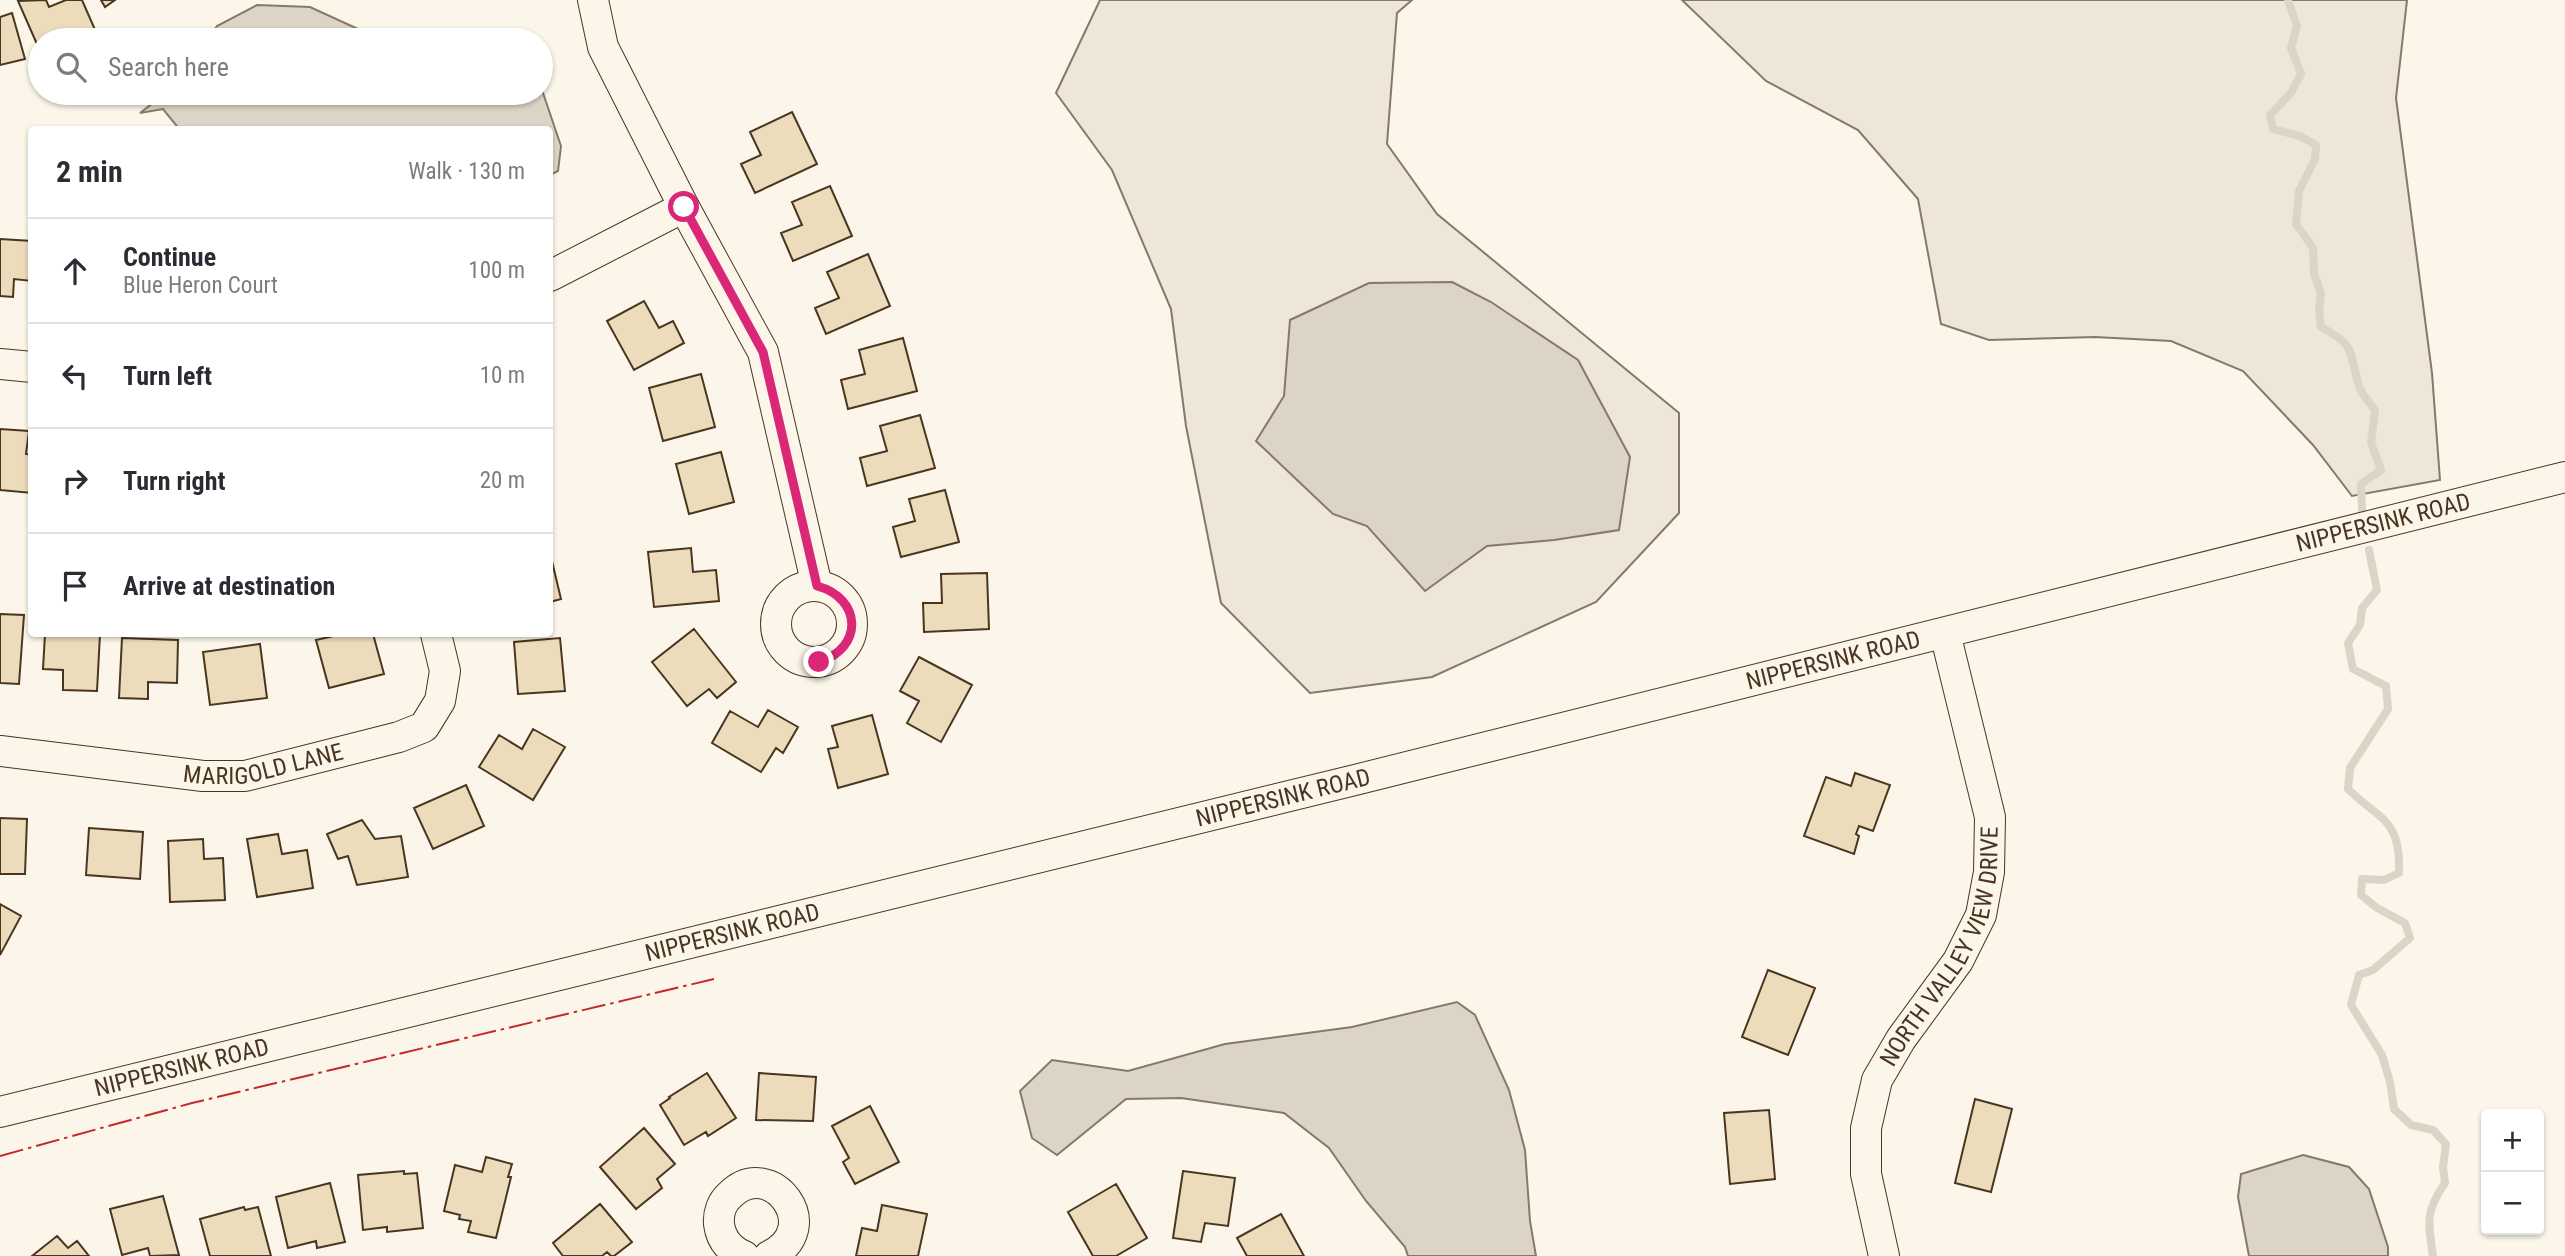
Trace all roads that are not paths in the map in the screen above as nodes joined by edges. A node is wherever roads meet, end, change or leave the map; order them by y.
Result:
1 (593, 0) edge
2 (684, 207) junction
3 (553, 274) edge
4 (0, 364) edge
5 (28, 367) edge
6 (2565, 477) edge
7 (817, 586) dead end
8 (1945, 633) junction
9 (437, 637) edge
10 (0, 751) edge
11 (0, 1112) edge
12 (729, 1252) edge
13 (769, 1256) edge
14 (1884, 1256) edge

1 - 2 street
2 - 3 street
2 - 7 street
4 - 5 street
6 - 8 street, NIPPERSINK ROAD
8 - 11 street, NIPPERSINK ROAD
8 - 14 street, NORTH VALLEY VIEW DRIVE
9 - 10 street, MARIGOLD LANE
12 - 13 street

